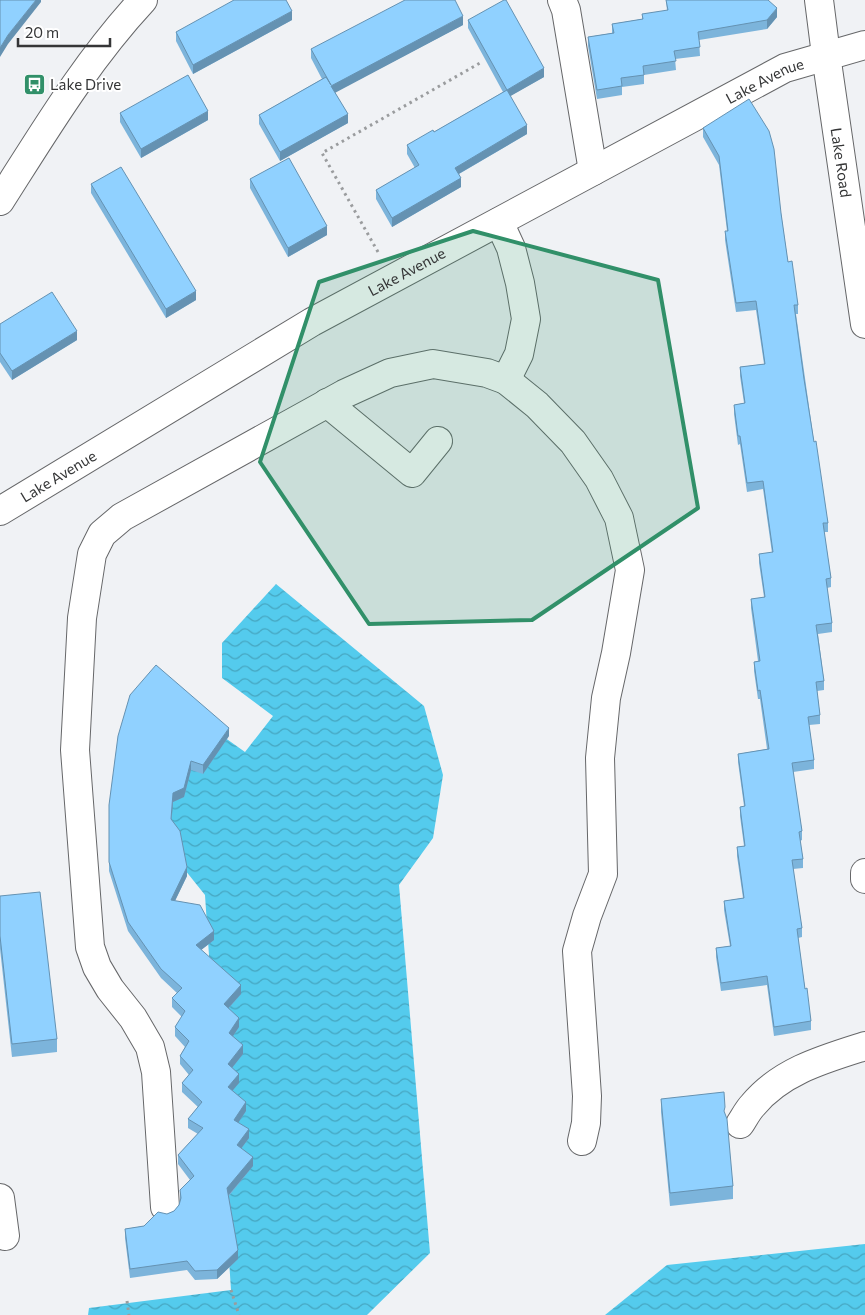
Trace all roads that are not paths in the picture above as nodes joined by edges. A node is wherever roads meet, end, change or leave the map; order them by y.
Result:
1 (143, 0) edge
2 (562, 0) edge
3 (819, 0) edge
4 (865, 45) edge
5 (826, 55) junction
6 (593, 171) junction
7 (855, 189) edge
8 (0, 201) edge
9 (499, 222) junction
10 (865, 324) edge
11 (506, 380) junction
12 (326, 403) junction
13 (438, 442) dead end
14 (0, 511) edge
15 (865, 873) edge
16 (865, 879) edge
17 (865, 1046) edge
18 (740, 1124) dead end
19 (582, 1142) dead end
20 (0, 1198) edge
21 (165, 1207) dead end
22 (5, 1236) dead end

1 - 8 street
2 - 6 street
3 - 5 street, Lake Road
4 - 5 street, Lake Avenue
5 - 6 street, Lake Avenue
5 - 7 street, Lake Road
6 - 9 street, Lake Avenue
7 - 10 street, Lake Road
9 - 11 street
9 - 14 street, Lake Avenue
11 - 12 street
11 - 19 street
12 - 13 street
12 - 21 street
15 - 16 street
17 - 18 street
20 - 22 street

